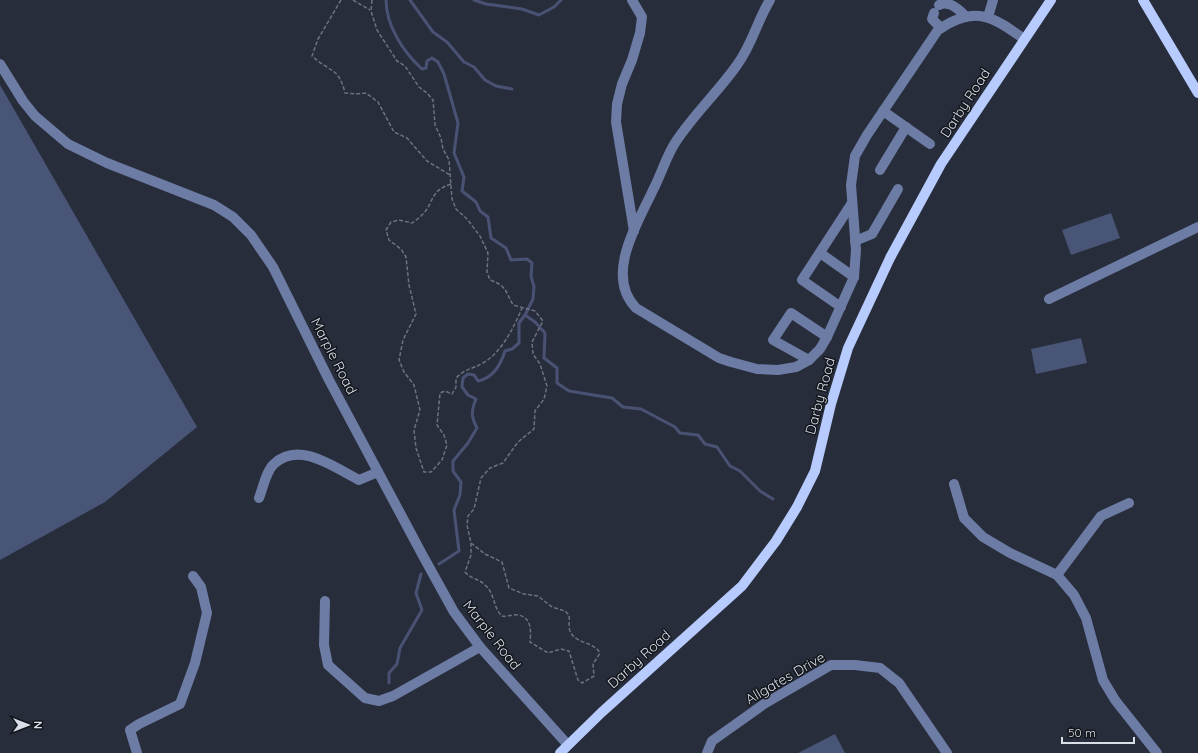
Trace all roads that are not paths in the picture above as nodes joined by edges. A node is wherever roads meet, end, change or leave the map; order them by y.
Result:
1 (632, 0) edge
2 (770, 0) edge
3 (993, 0) edge
4 (1051, 0) edge
5 (1143, 0) edge
6 (966, 16) junction
7 (988, 16) junction
8 (941, 28) junction
9 (1024, 39) junction
10 (0, 64) edge
11 (1198, 93) edge
12 (883, 111) junction
13 (906, 127) junction
14 (930, 144) dead end
15 (880, 170) dead end
16 (898, 189) dead end
17 (852, 203) junction
18 (1198, 227) edge
19 (634, 231) junction
20 (855, 241) junction
21 (820, 253) junction
22 (854, 277) junction
23 (1050, 299) dead end
24 (841, 307) junction
25 (827, 337) junction
26 (809, 360) junction
27 (378, 472) junction
28 (954, 484) dead end
29 (259, 498) dead end
30 (1129, 503) dead end
31 (1057, 575) junction
32 (193, 576) dead end
33 (326, 601) dead end
34 (480, 647) junction
35 (568, 744) junction
36 (136, 753) edge
37 (560, 753) edge
38 (707, 753) edge
39 (947, 753) edge
40 (1157, 753) edge

1 - 19 street
2 - 19 street
3 - 7 street
4 - 9 main road, Darby Road
5 - 11 main road
6 - 7 street
6 - 8 street
6 - 8 street
7 - 9 street
8 - 12 street
9 - 35 main road, Darby Road
10 - 27 street, Marple Road
12 - 13 street
12 - 17 street
13 - 14 street
13 - 15 street
16 - 20 street
17 - 20 street
17 - 21 street
18 - 23 street
19 - 26 street
20 - 22 street
21 - 22 street
21 - 24 street
22 - 24 street
24 - 25 street
25 - 26 street
25 - 26 street
27 - 29 street
27 - 34 street, Marple Road
28 - 31 street
30 - 31 street
31 - 40 street
32 - 36 street
33 - 34 street
34 - 35 street, Marple Road
35 - 37 main road, Darby Road
38 - 39 street, Allgates Drive

